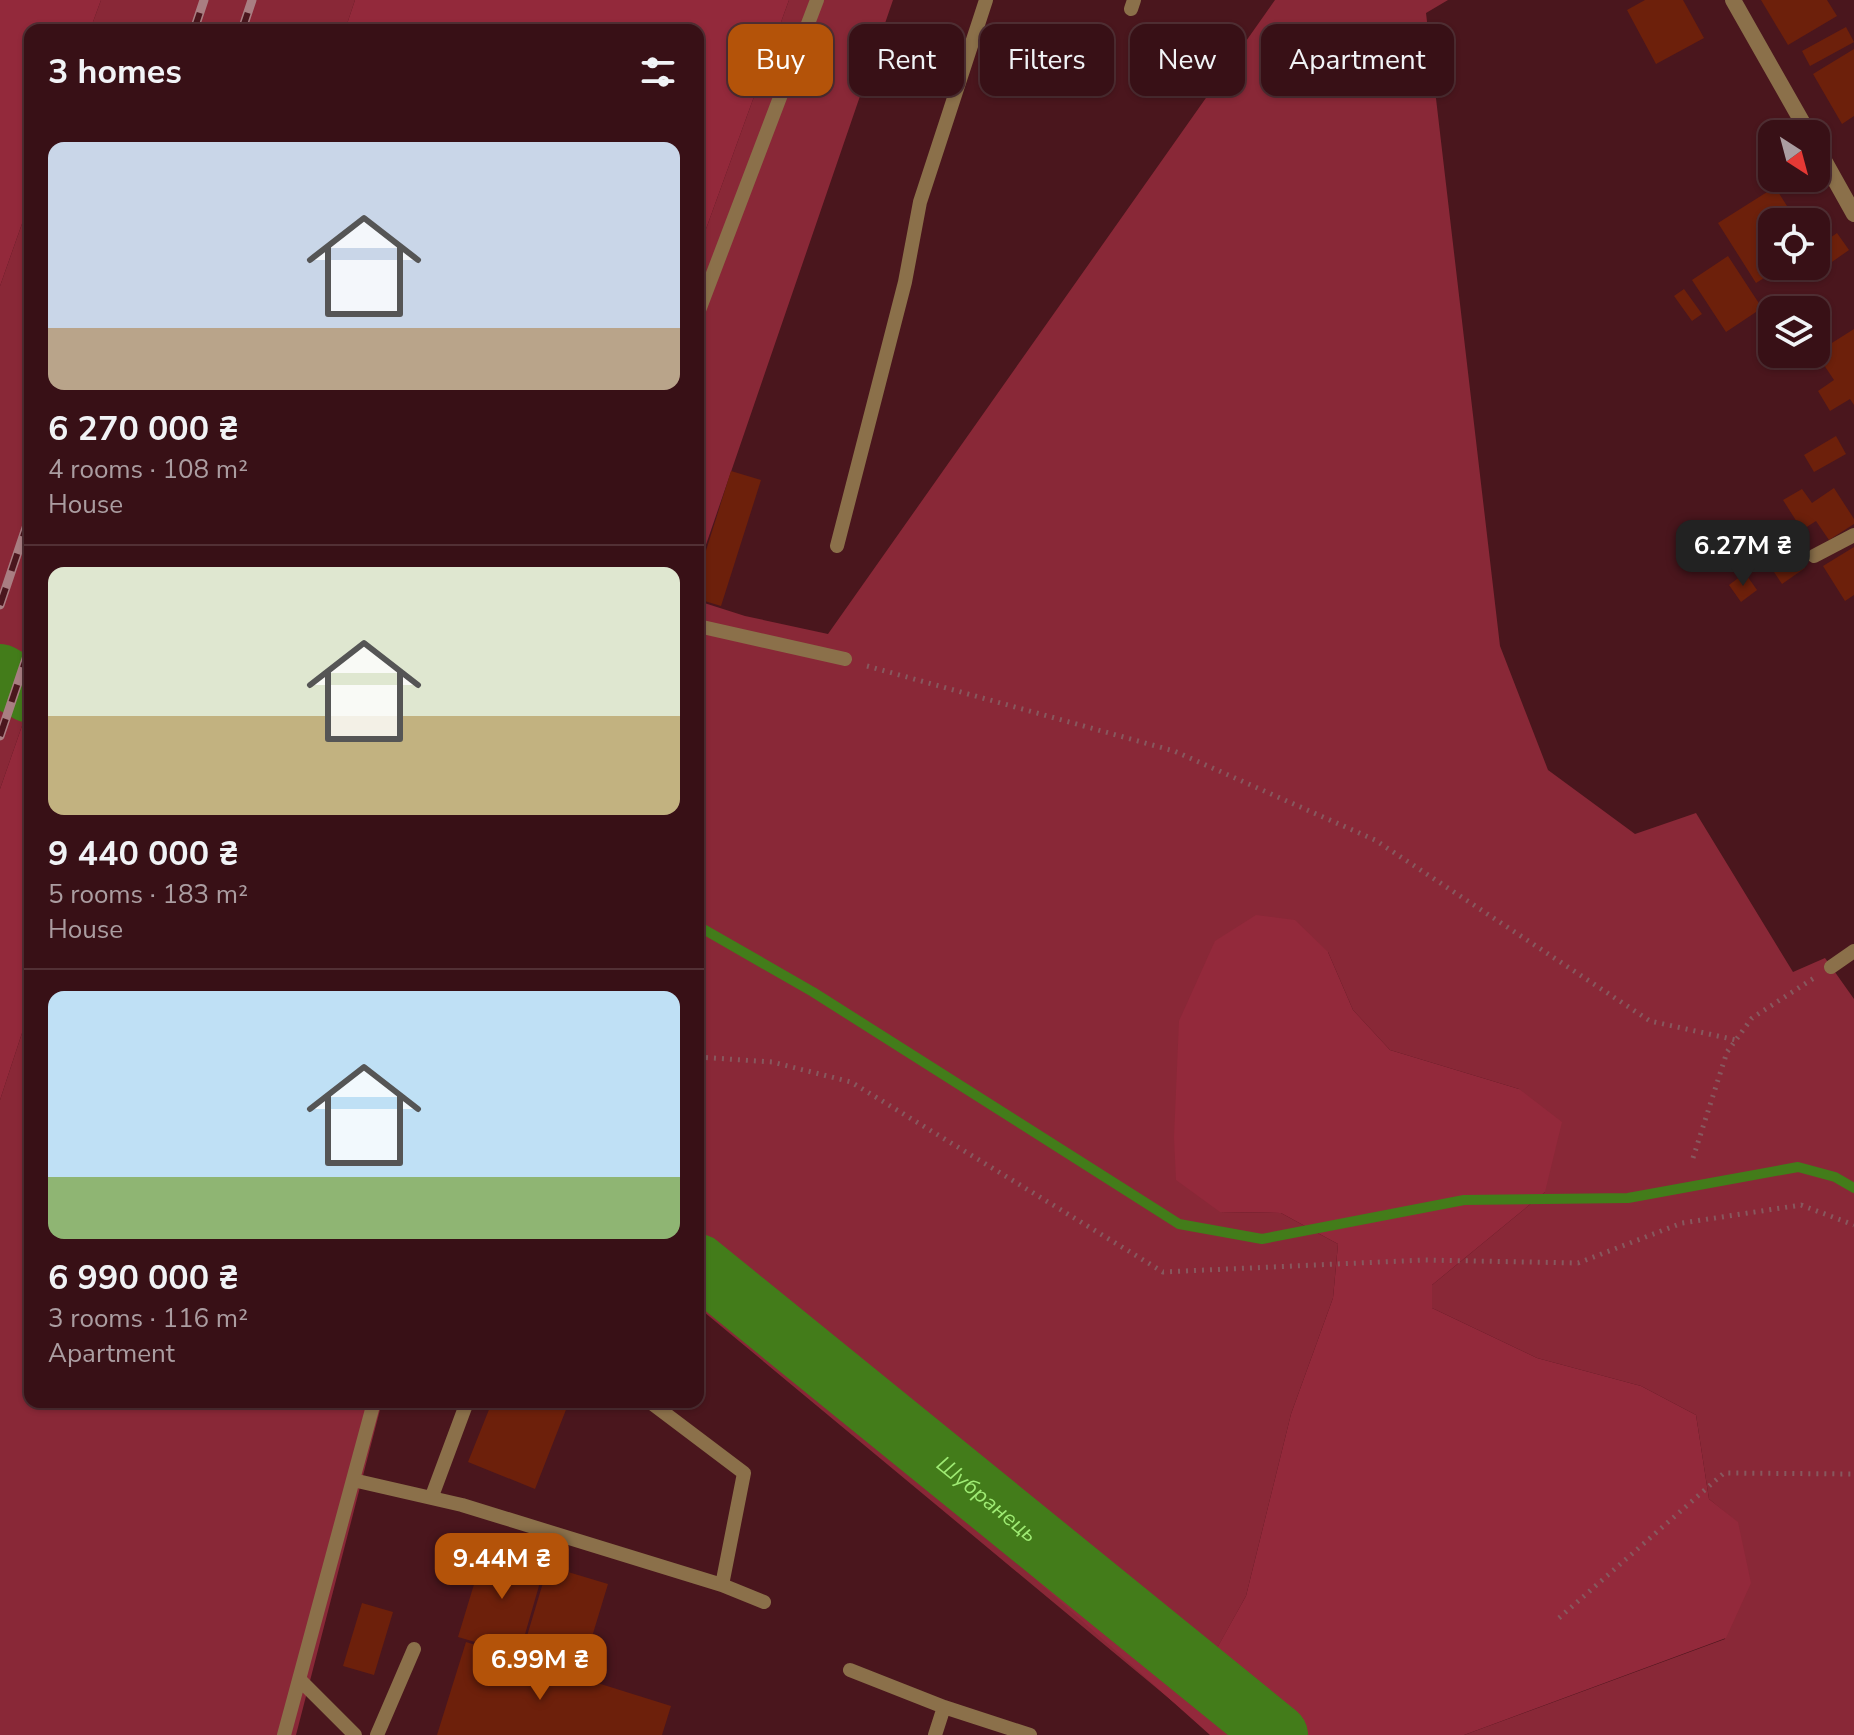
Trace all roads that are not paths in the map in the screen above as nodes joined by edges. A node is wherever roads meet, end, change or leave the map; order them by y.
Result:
1 (817, 0) edge
2 (986, 0) edge
3 (1733, 0) edge
4 (1801, 120) edge
5 (1830, 171) edge
6 (1854, 214) edge
7 (704, 297) edge
8 (1854, 535) edge
9 (837, 546) dead end
10 (1814, 556) dead end
11 (704, 627) edge
12 (845, 659) road end
13 (1854, 951) edge
14 (1831, 967) road end
15 (372, 1408) edge
16 (465, 1408) edge
17 (658, 1408) edge
18 (353, 1480) junction
19 (432, 1496) junction
20 (722, 1585) junction
21 (764, 1602) dead end
22 (414, 1649) dead end
23 (850, 1670) dead end
24 (299, 1679) junction
25 (944, 1707) junction
26 (284, 1735) edge
27 (355, 1735) edge
28 (377, 1735) edge
29 (935, 1735) edge
30 (1030, 1735) edge

1 - 7 lane
2 - 9 lane
3 - 4 street
5 - 6 street
8 - 10 lane
11 - 12 lane
13 - 14 lane
15 - 18 lane
16 - 19 lane
17 - 20 lane
18 - 19 lane
18 - 24 lane
19 - 20 lane
20 - 21 lane
22 - 28 lane
23 - 25 lane
24 - 26 lane
24 - 27 lane
25 - 29 lane
25 - 30 lane

